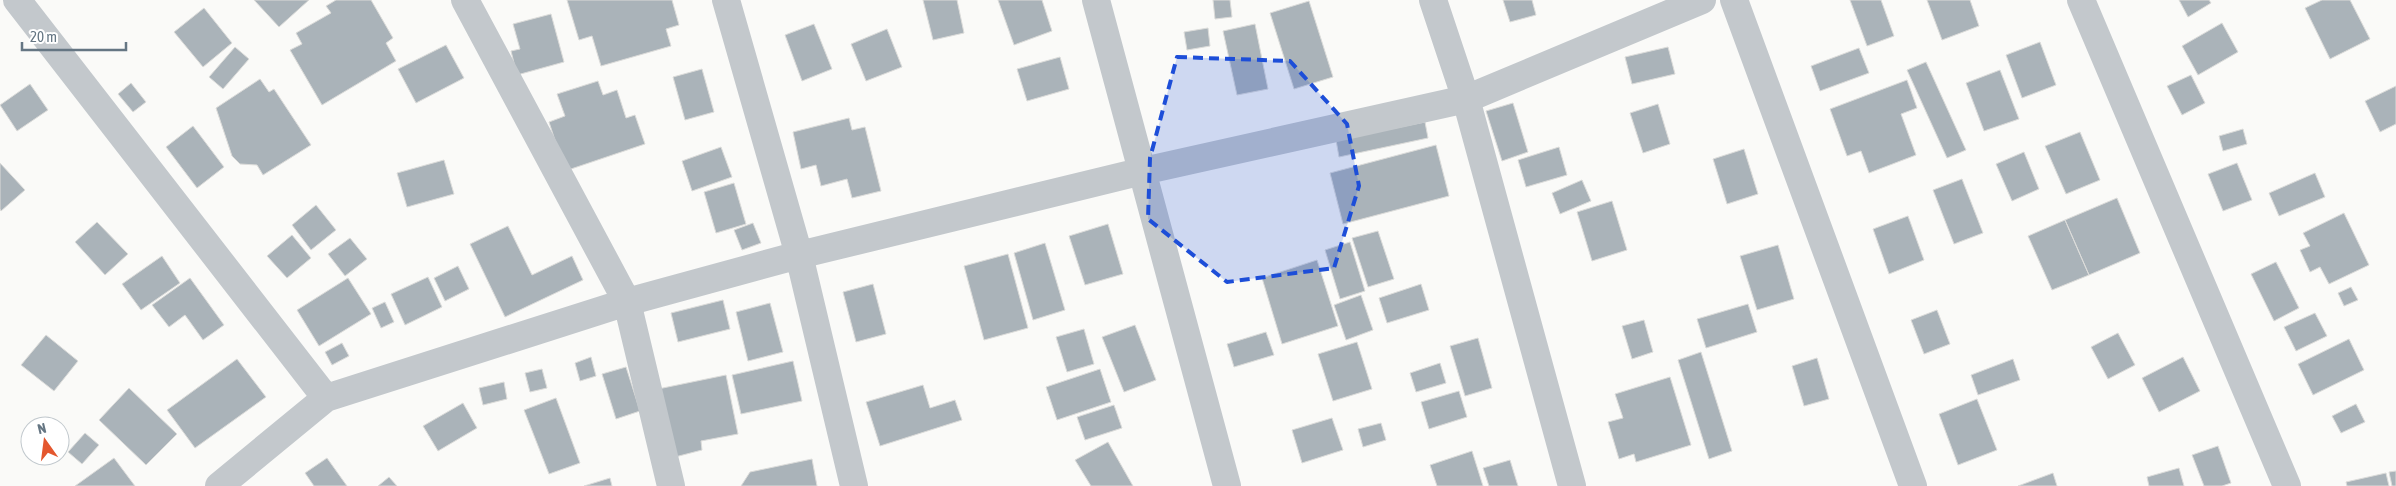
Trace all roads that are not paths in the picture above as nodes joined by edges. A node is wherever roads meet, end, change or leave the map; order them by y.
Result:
1 (17, 0) edge
2 (465, 0) edge
3 (726, 0) edge
4 (1096, 0) edge
5 (1433, 0) edge
6 (1702, 0) edge
7 (1734, 0) edge
8 (2081, 0) edge
9 (1466, 100) junction
10 (1143, 170) junction
11 (799, 255) junction
12 (626, 302) junction
13 (326, 398) junction
14 (219, 486) edge
15 (671, 486) edge
16 (854, 486) edge
17 (1226, 486) edge
18 (1572, 486) edge
19 (1913, 486) edge
20 (2287, 486) edge

1 - 13 street
2 - 12 street
3 - 11 street
4 - 10 street
5 - 9 street
6 - 9 street
7 - 19 street
8 - 20 street
9 - 10 street
9 - 18 street
10 - 11 street
10 - 17 street
11 - 12 street
11 - 16 street
12 - 13 street
12 - 15 street
13 - 14 street

